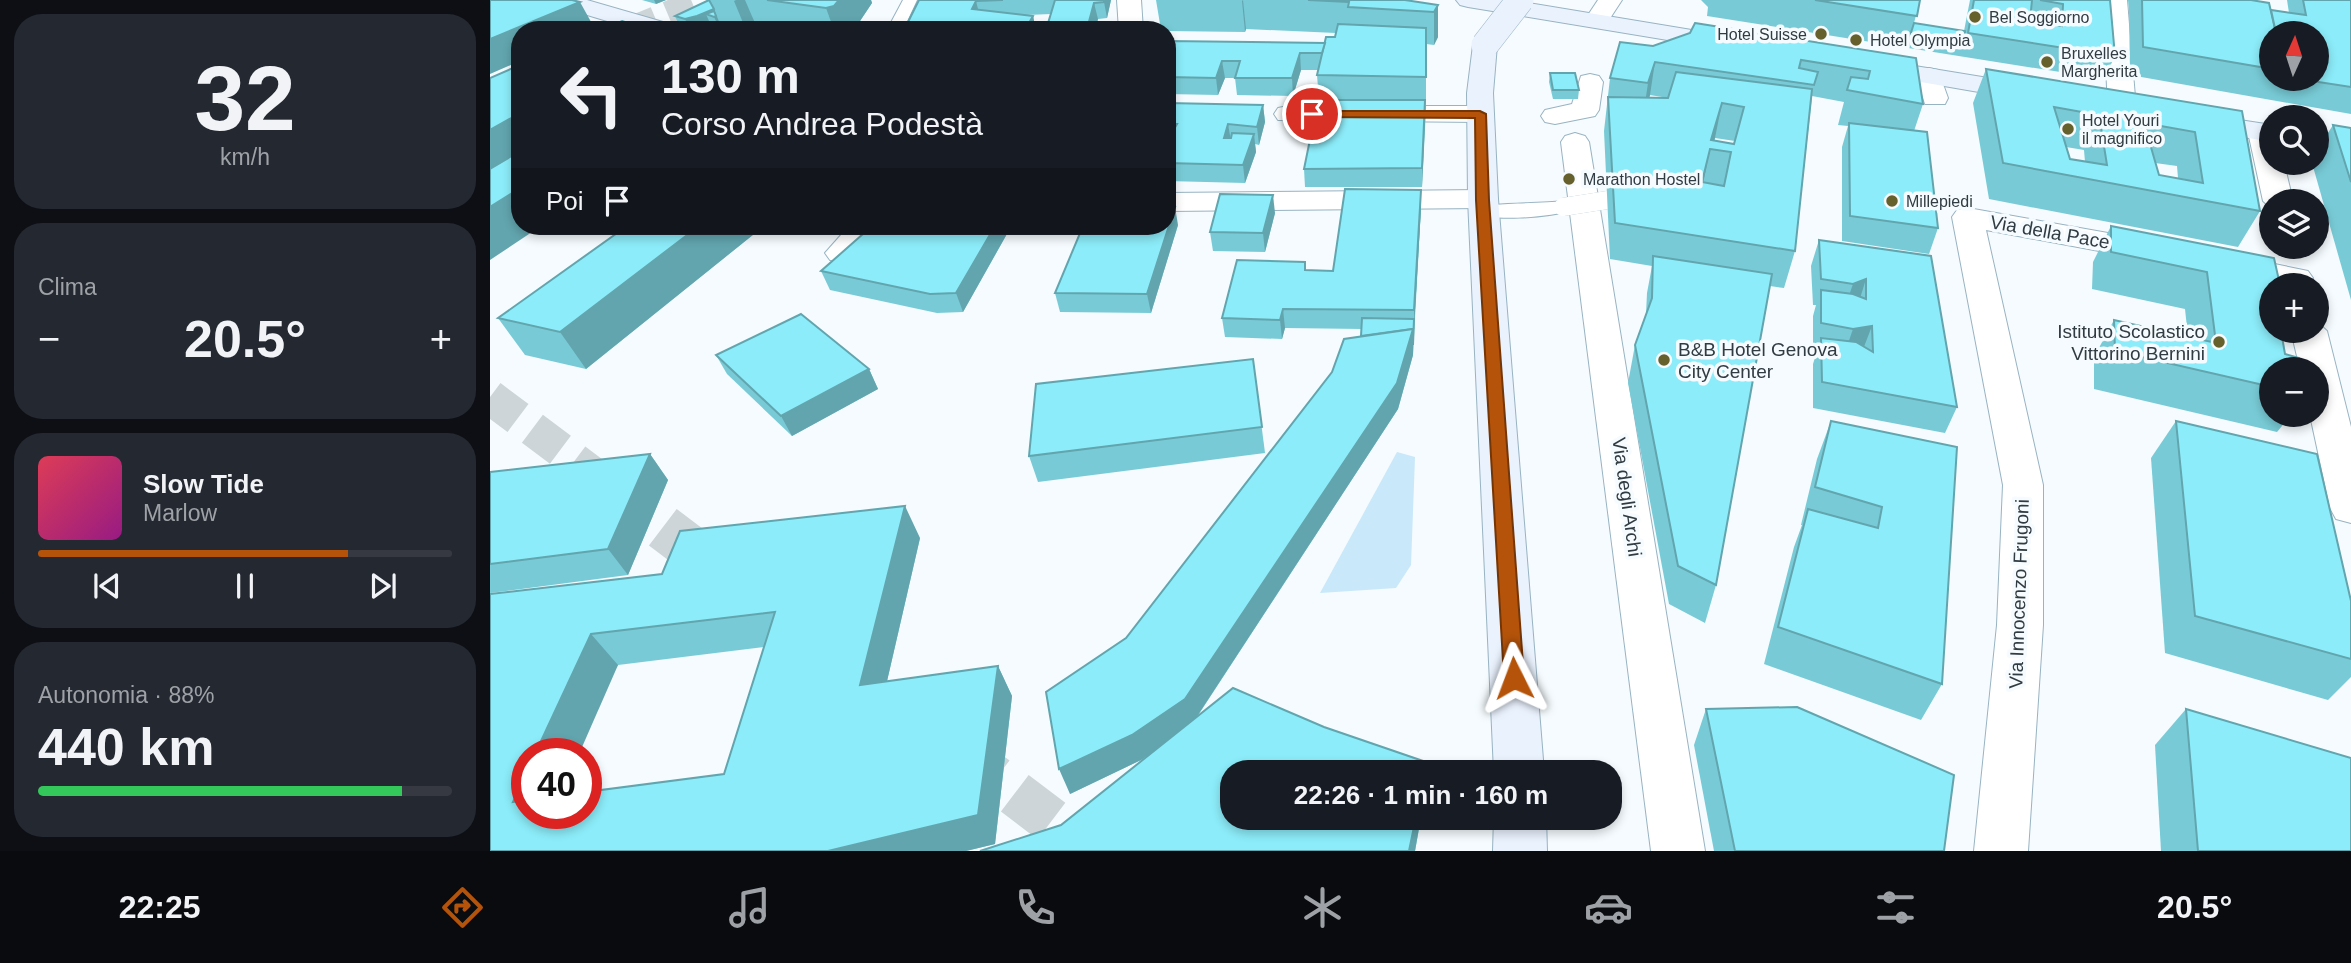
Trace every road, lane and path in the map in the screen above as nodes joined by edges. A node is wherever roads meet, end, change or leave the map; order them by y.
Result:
1 (562, 0) edge
2 (910, 0) edge
3 (1129, 0) edge
4 (1468, 0) edge
5 (1520, 0) edge
6 (2115, 0) edge
7 (1603, 10) edge
8 (643, 21) edge
9 (900, 21) edge
10 (1131, 21) edge
11 (1756, 47) edge
12 (1836, 61) edge
13 (1590, 82) dead end
14 (2060, 98) edge
15 (1288, 114) dead end
16 (1480, 114) junction
17 (2259, 132) edge
18 (2329, 143) edge
19 (2351, 147) edge
20 (1621, 196) edge
21 (1176, 202) edge
22 (1483, 205) junction
23 (1968, 217) joint
24 (858, 235) edge
25 (841, 253) edge
26 (2294, 270) edge
27 (2312, 343) edge
28 (2351, 508) edge
29 (1518, 760) edge
30 (1520, 830) edge
31 (1520, 851) edge
32 (1678, 851) edge
33 (2001, 851) edge

1 - 8 street
2 - 9 lane
3 - 10 street
4 - 7 street
5 - 16 street, bridge
6 - 17 street
7 - 11 street
12 - 14 street
13 - 32 street, Via degli Archi
15 - 16 street
16 - 22 street
18 - 19 street
20 - 22 lane, bridge
21 - 22 street
22 - 29 street
23 - 26 street, Via della Pace
23 - 33 street, Via Innocenzo Frugoni
24 - 25 street
27 - 28 street
30 - 31 street

